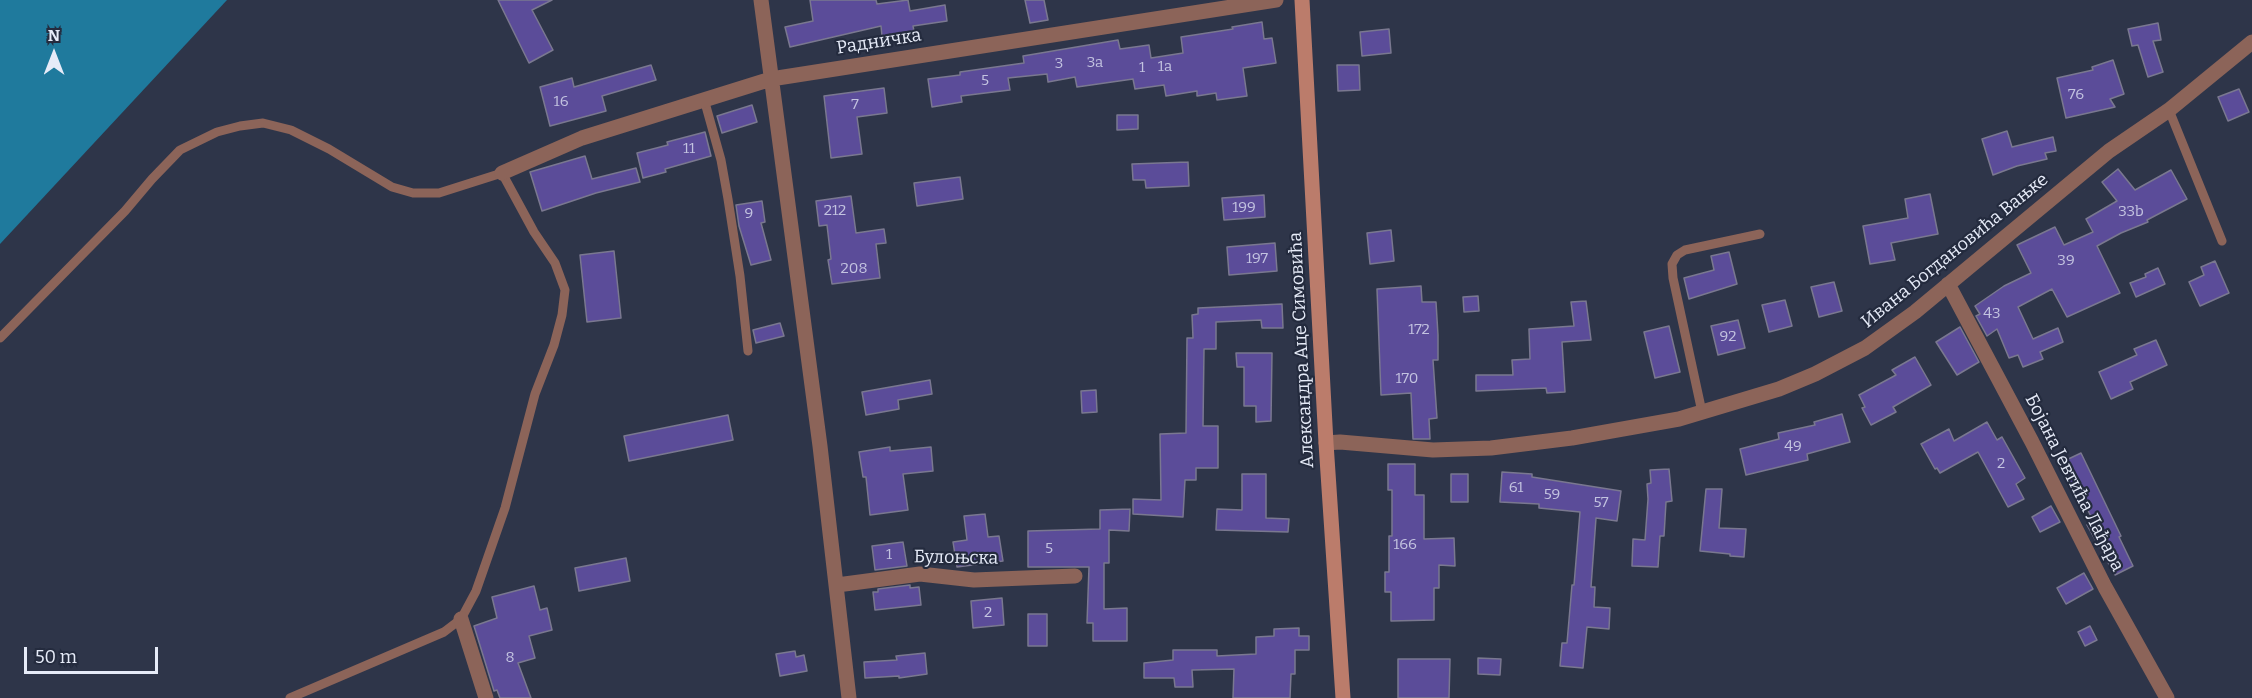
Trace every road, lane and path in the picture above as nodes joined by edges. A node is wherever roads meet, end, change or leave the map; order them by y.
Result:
1 (761, 0) edge
2 (1276, 0) edge
3 (1302, 0) edge
4 (2252, 42) edge
5 (771, 79) junction
6 (704, 99) junction
7 (2169, 110) junction
8 (502, 173) junction
9 (1760, 234) dead end
10 (2222, 241) dead end
11 (1948, 284) junction
12 (0, 338) edge
13 (748, 351) dead end
14 (1702, 412) junction
15 (1326, 443) junction
16 (1075, 576) dead end
17 (837, 585) junction
18 (461, 619) junction
19 (290, 698) edge
20 (486, 698) edge
21 (849, 698) edge
22 (1343, 698) edge
23 (2167, 698) edge

1 - 5 street
2 - 5 street, Радничка
3 - 15 street, Александра Аце Симовића
4 - 7 street, Ивана Богдановића Вањке
5 - 6 street, Радничка
5 - 17 street
6 - 8 street, Радничка
6 - 13 lane
7 - 10 lane
7 - 11 street, Ивана Богдановића Вањке
8 - 12 lane
8 - 18 lane
9 - 14 lane
11 - 14 street, Ивана Богдановића Вањке
11 - 23 street, Бојана Јевтића Лађара
14 - 15 street, Ивана Богдановића Вањке
15 - 22 street, Александра Аце Симовића
16 - 17 street, Булоњска
17 - 21 street
18 - 19 lane
18 - 20 street

